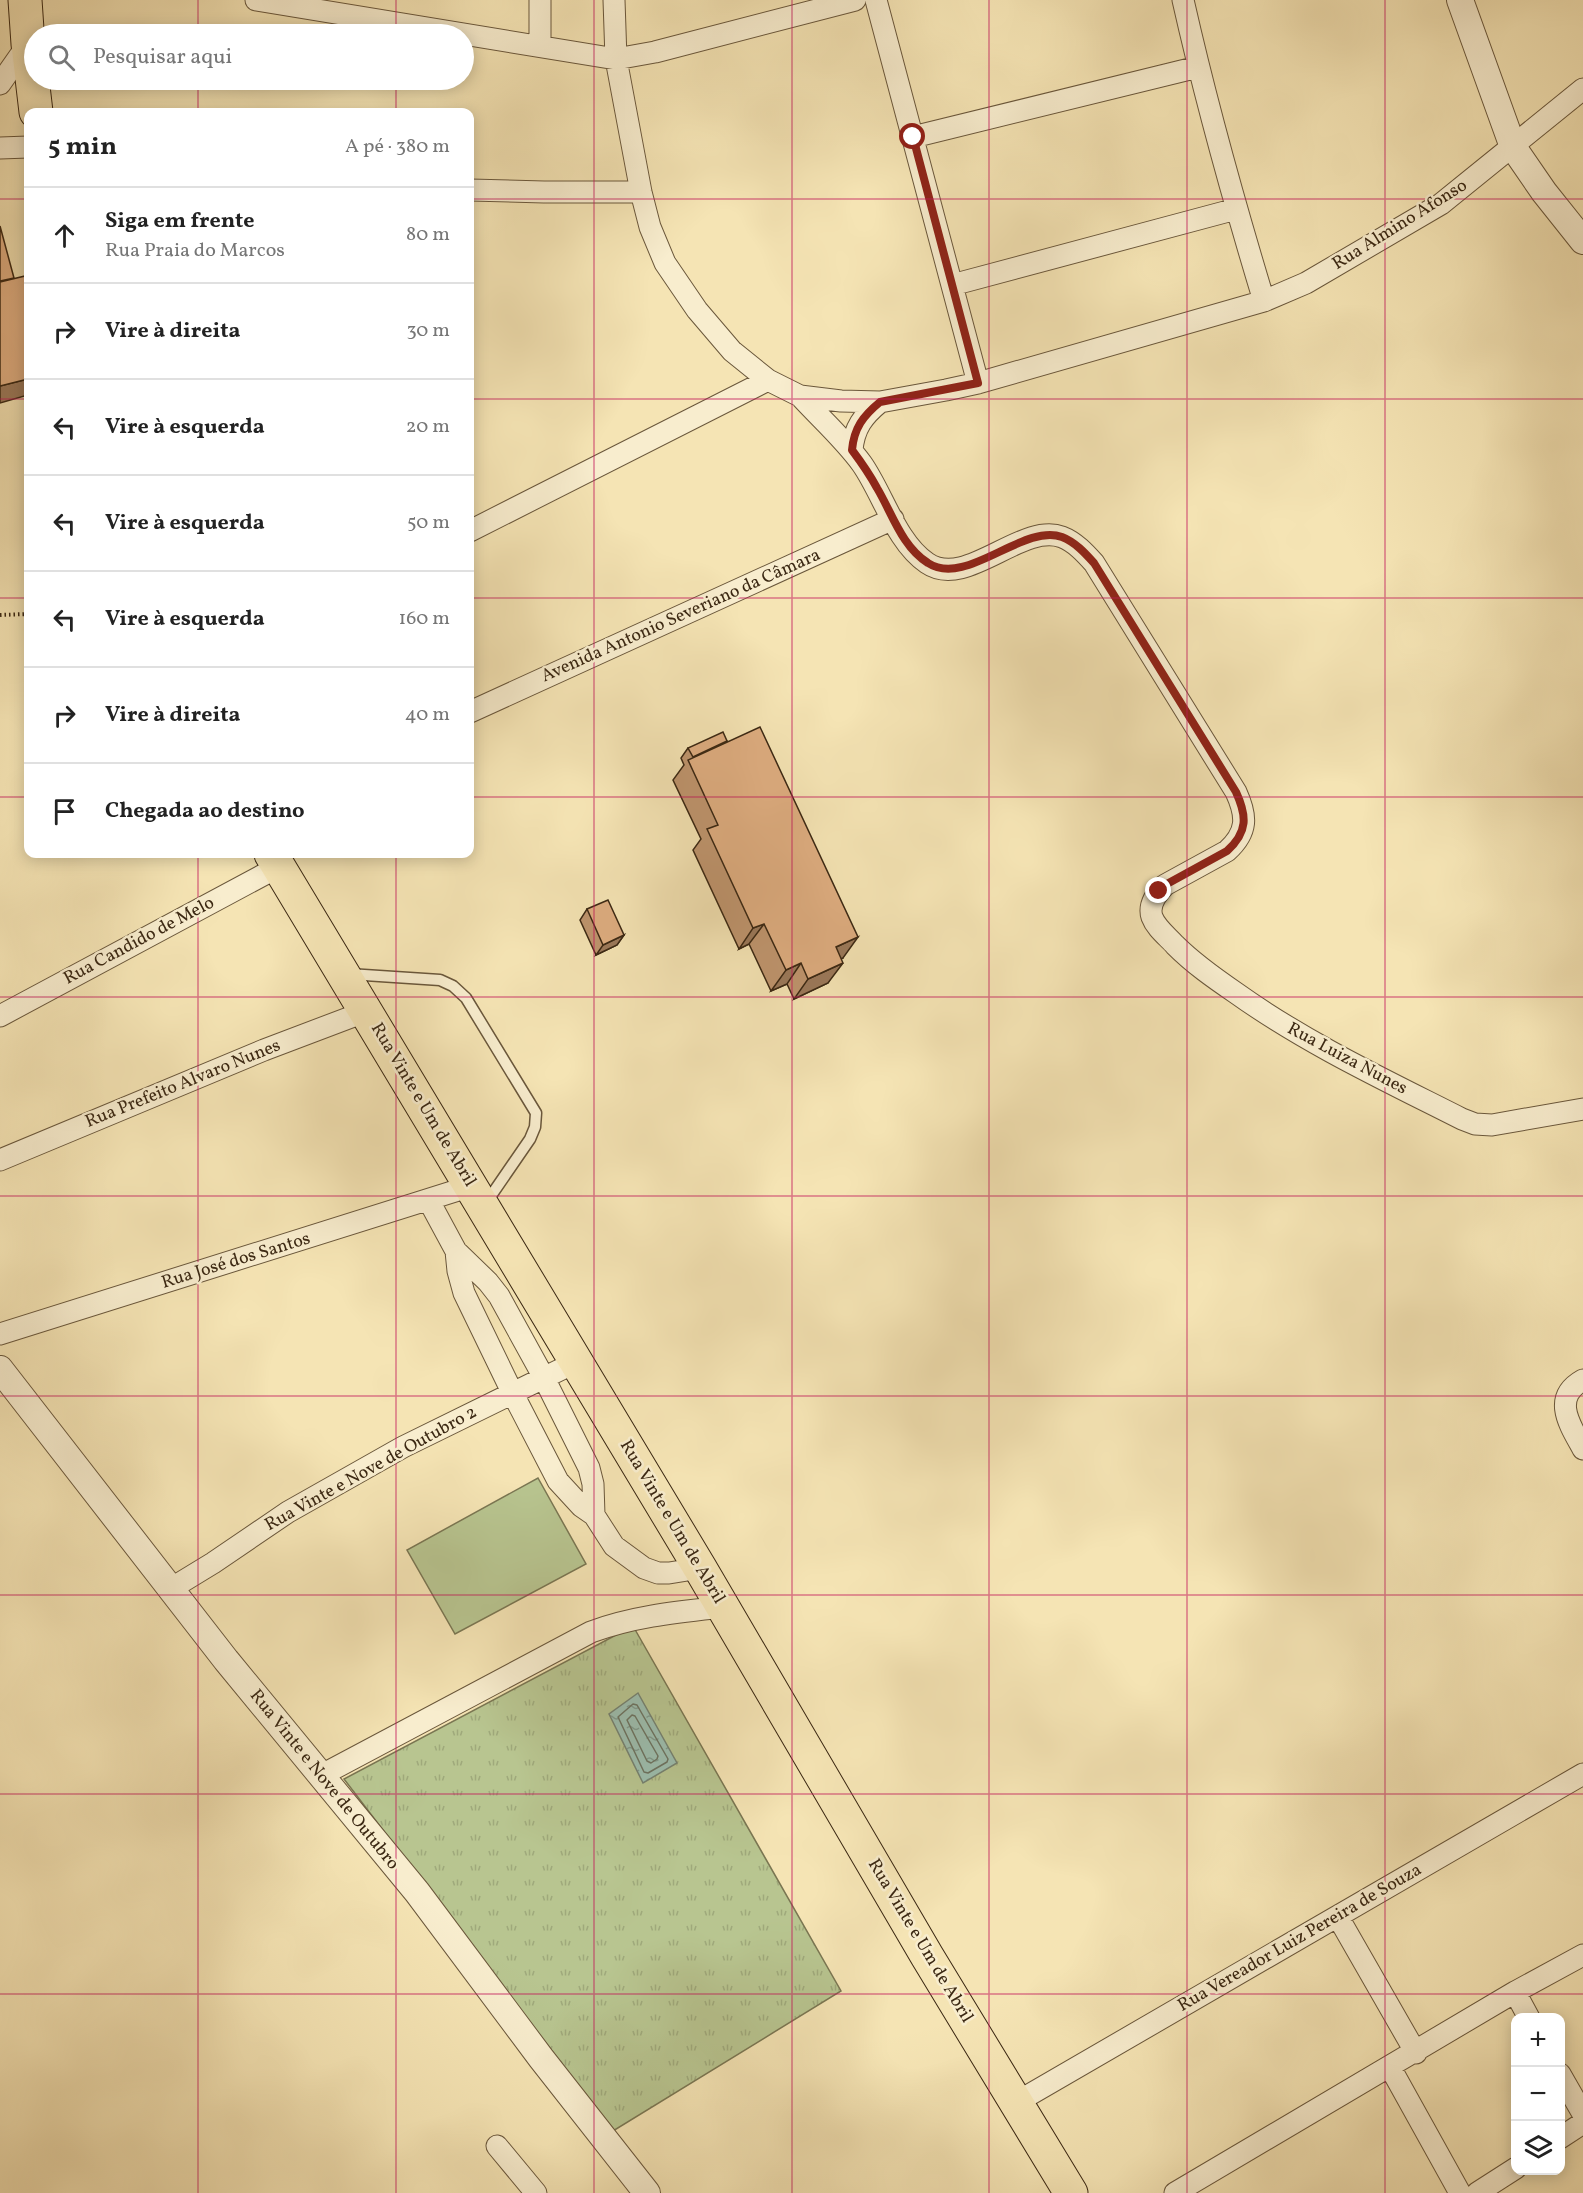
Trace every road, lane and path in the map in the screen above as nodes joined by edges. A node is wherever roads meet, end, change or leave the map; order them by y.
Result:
1 (25, 0) edge
2 (256, 0) edge
3 (540, 0) edge
4 (614, 0) edge
5 (855, 0) edge
6 (876, 0) edge
7 (1183, 0) edge
8 (1460, 0) edge
9 (27, 24) edge
10 (404, 24) edge
11 (474, 35) edge
12 (540, 46) junction
13 (24, 51) edge
14 (616, 59) junction
15 (1198, 67) junction
16 (0, 84) edge
17 (1583, 89) edge
18 (33, 90) edge
19 (36, 108) edge
20 (913, 137) junction
21 (24, 147) edge
22 (1513, 147) junction
23 (0, 148) edge
24 (474, 190) edge
25 (641, 192) junction
26 (1236, 209) junction
27 (1583, 241) edge
28 (952, 285) junction
29 (1264, 301) junction
30 (768, 380) junction
31 (978, 383) junction
32 (800, 396) junction
33 (880, 402) junction
34 (852, 450) junction
35 (893, 519) junction
36 (474, 529) edge
37 (24, 614) edge
38 (0, 615) edge
39 (474, 710) edge
40 (274, 860) edge
41 (343, 973) junction
42 (367, 1011) junction
43 (0, 1016) edge
44 (1583, 1109) edge
45 (0, 1160) edge
46 (477, 1197) junction
47 (429, 1201) junction
48 (456, 1251) junction
49 (0, 1335) edge
50 (576, 1362) junction
51 (0, 1369) edge
52 (543, 1376) junction
53 (1583, 1380) edge
54 (512, 1392) junction
55 (1583, 1449) edge
56 (594, 1515) junction
57 (700, 1568) junction
58 (172, 1588) junction
59 (723, 1607) junction
60 (320, 1776) junction
61 (1580, 1784) edge
62 (1338, 1917) junction
63 (1583, 1955) edge
64 (1515, 1992) junction
65 (1526, 2013) edge
66 (1416, 2053) junction
67 (1390, 2067) junction
68 (1565, 2083) edge
69 (1017, 2102) junction
70 (1583, 2114) edge
71 (1583, 2123) edge
72 (1565, 2135) edge
73 (497, 2145) dead end
74 (1511, 2171) edge
75 (536, 2193) edge
76 (647, 2193) edge
77 (1071, 2193) edge
78 (1175, 2193) edge
79 (1460, 2193) edge
80 (1477, 2193) edge

1 - 9 main road
2 - 10 street
3 - 12 street
4 - 14 street
5 - 14 street
6 - 20 street
7 - 15 street
8 - 22 street
11 - 12 street
12 - 14 street
13 - 16 street
14 - 25 street
15 - 20 street
15 - 26 street
17 - 22 street, Rua Almino Afonso
18 - 19 main road
20 - 28 street
21 - 23 street
22 - 27 street
22 - 29 street, Rua Almino Afonso
24 - 25 street
25 - 30 street
26 - 28 street
26 - 29 street
28 - 31 street
29 - 31 street, Rua Almino Afonso
30 - 32 street
30 - 36 street
31 - 33 street, Rua Almino Afonso
32 - 33 street, Rua Almino Afonso
32 - 34 street
33 - 34 street
34 - 35 street
35 - 39 street, Avenida Antonio Severiano da Câmara
35 - 44 street, Rua Luiza Nunes
37 - 38 path
40 - 41 main road, Rua Vinte e Um de Abril
40 - 43 street, Rua Candido de Melo
41 - 42 main road, Rua Vinte e Um de Abril
41 - 46 lane
42 - 45 street, Rua Prefeito Alvaro Nunes
42 - 46 main road, Rua Vinte e Um de Abril
46 - 47 street, Rua José dos Santos
46 - 50 main road, Rua Vinte e Um de Abril
47 - 48 street
47 - 49 street, Rua José dos Santos
48 - 52 street
48 - 54 street
50 - 52 street, Rua Vinte e Nove de Outubro 2
50 - 57 main road, Rua Vinte e Um de Abril
51 - 58 street, Rua Vinte e Nove de Outubro
52 - 54 street, Rua Vinte e Nove de Outubro 2
52 - 56 street
53 - 55 street
54 - 56 street
54 - 58 street, Rua Vinte e Nove de Outubro 2
56 - 57 street
57 - 59 main road, Rua Vinte e Um de Abril
58 - 60 street, Rua Vinte e Nove de Outubro
59 - 60 street
59 - 69 main road, Rua Vinte e Um de Abril
60 - 76 street, Rua Vinte e Nove de Outubro
61 - 62 street, Rua Vereador Luiz Pereira de Souza
62 - 66 street
62 - 69 street, Rua Vereador Luiz Pereira de Souza
63 - 64 street
64 - 65 street
64 - 66 street
66 - 67 street
67 - 78 street
67 - 79 street
68 - 70 street
69 - 77 main road, Rua Vinte e Um de Abril
71 - 72 street
73 - 75 street
74 - 80 street

